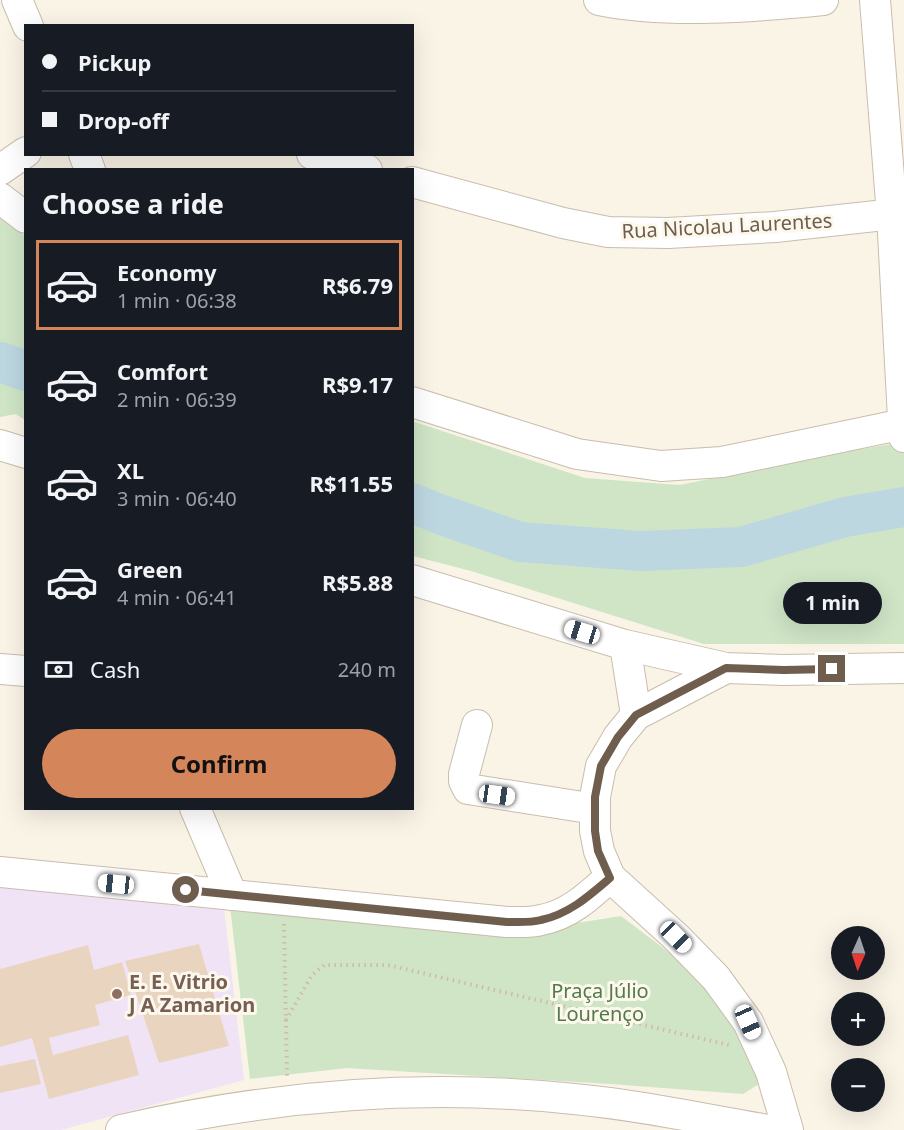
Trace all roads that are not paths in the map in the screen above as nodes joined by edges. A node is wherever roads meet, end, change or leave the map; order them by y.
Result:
1 (17, 0) edge
2 (599, 0) edge
3 (823, 0) edge
4 (875, 0) edge
5 (27, 24) edge
6 (24, 153) edge
7 (319, 156) edge
8 (360, 168) edge
9 (0, 170) edge
10 (414, 183) edge
11 (0, 198) edge
12 (898, 214) edge
13 (24, 216) edge
14 (414, 403) edge
15 (904, 428) edge
16 (0, 445) edge
17 (24, 452) edge
18 (414, 580) edge
19 (625, 645) junction
20 (904, 658) edge
21 (726, 668) junction
22 (904, 668) edge
23 (0, 669) edge
24 (24, 671) edge
25 (904, 674) edge
26 (636, 715) junction
27 (477, 725) dead end
28 (595, 809) junction
29 (196, 810) edge
30 (0, 872) edge
31 (610, 878) junction
32 (232, 895) junction
33 (121, 1130) edge
34 (768, 1130) edge
35 (788, 1130) edge

1 - 5 street
2 - 3 street
4 - 12 street
6 - 9 street
7 - 8 street
10 - 12 street, Rua Nicolau Laurentes
11 - 13 street
12 - 15 street
14 - 15 street
16 - 17 street
18 - 19 street
19 - 21 street
19 - 26 street
20 - 22 street
21 - 22 street
21 - 26 street
22 - 25 street
23 - 24 street
26 - 28 street
27 - 28 street
28 - 31 street
29 - 32 street
30 - 32 street
31 - 32 street
31 - 35 street
33 - 34 street

